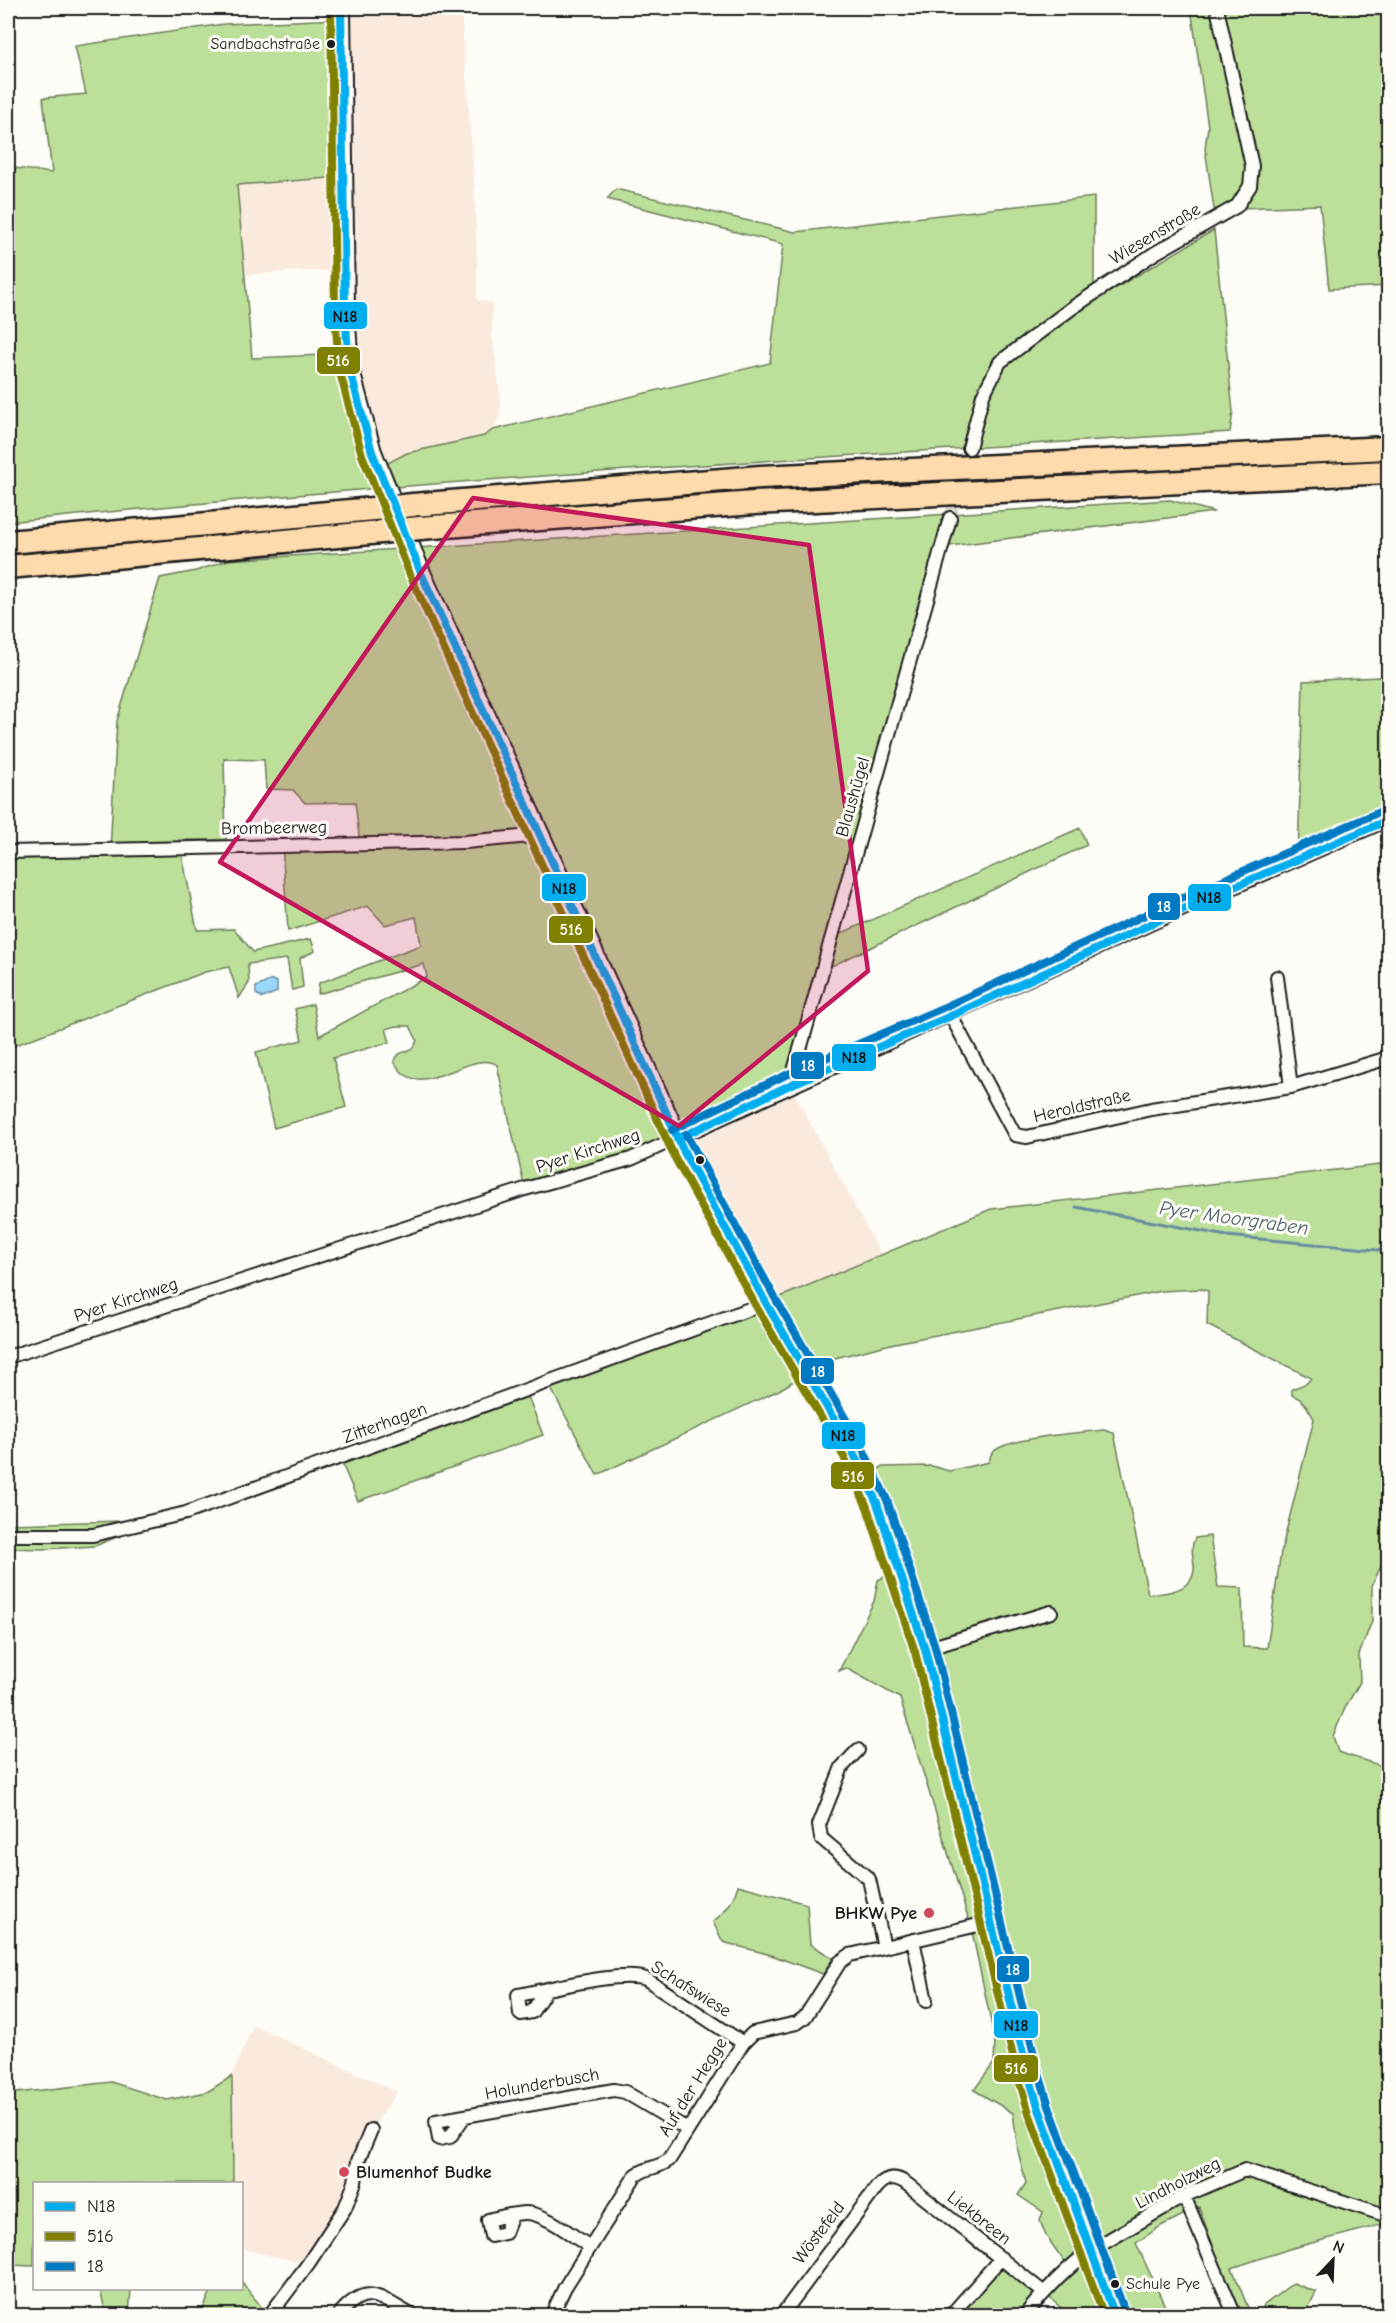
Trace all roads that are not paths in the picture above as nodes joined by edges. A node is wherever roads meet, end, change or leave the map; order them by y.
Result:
1 (341, 8) edge
2 (1217, 8) edge
3 (969, 448) tunnel mouth
4 (1389, 448) edge
5 (1389, 472) edge
6 (950, 518) tunnel mouth
7 (8, 542) edge
8 (8, 567) edge
9 (1389, 820) edge
10 (542, 835) junction
11 (8, 852) edge
12 (1277, 977) dead end
13 (951, 1016) junction
14 (1389, 1058) edge
15 (790, 1085) junction
16 (1291, 1087) junction
17 (677, 1138) junction
18 (766, 1303) junction
19 (8, 1357) edge
20 (8, 1534) edge
21 (1051, 1612) dead end
22 (925, 1649) junction
23 (858, 1750) dead end
24 (991, 1922) junction
25 (913, 1940) junction
26 (884, 1947) junction
27 (546, 1990) dead end
28 (926, 2001) dead end
29 (743, 2043) junction
30 (464, 2117) dead end
31 (687, 2129) junction
32 (371, 2130) dead end
33 (891, 2177) joint
34 (1184, 2196) junction
35 (512, 2215) dead end
36 (1389, 2216) edge
37 (590, 2247) junction
38 (1090, 2251) junction
39 (1001, 2259) junction
40 (1043, 2292) junction
41 (269, 2316) edge
42 (338, 2316) edge
43 (413, 2316) edge
44 (551, 2316) edge
45 (781, 2316) edge
46 (950, 2316) edge
47 (1024, 2316) edge
48 (1114, 2316) edge
49 (1234, 2316) edge

1 - 10 street
2 - 3 street, Wiesenstraße
4 - 7 highway, bridge
5 - 8 highway, bridge
6 - 15 street, Blaushügel
9 - 13 street, Pyer Kirchweg
10 - 11 street, Brombeerweg
10 - 17 street
12 - 16 street
13 - 15 street, Pyer Kirchweg
13 - 16 street, Heroldstraße
14 - 16 street, Heroldstraße
15 - 17 street, Pyer Kirchweg
17 - 18 street
17 - 19 street, Pyer Kirchweg
18 - 20 street, Zitterhagen
18 - 22 street
21 - 22 street
22 - 24 street
23 - 26 street
24 - 25 street, Auf der Hegge
24 - 38 street
25 - 26 street, Auf der Hegge
25 - 28 street
26 - 29 street, Auf der Hegge
27 - 29 street, Schafswiese
29 - 31 street, Auf der Hegge
30 - 31 street, Holunderbusch
31 - 37 street, Auf der Hegge
32 - 41 street
33 - 39 street, Liekbreen
33 - 45 street, Wöstefeld
34 - 36 street, Lindholzweg
34 - 38 street, Lindholzweg
34 - 49 street
35 - 37 street
37 - 44 street, Auf der Hegge
38 - 40 street, Lindholzweg
38 - 48 street
39 - 40 street, Liekbreen
39 - 46 street
40 - 47 street, Lindholzweg
42 - 43 street

